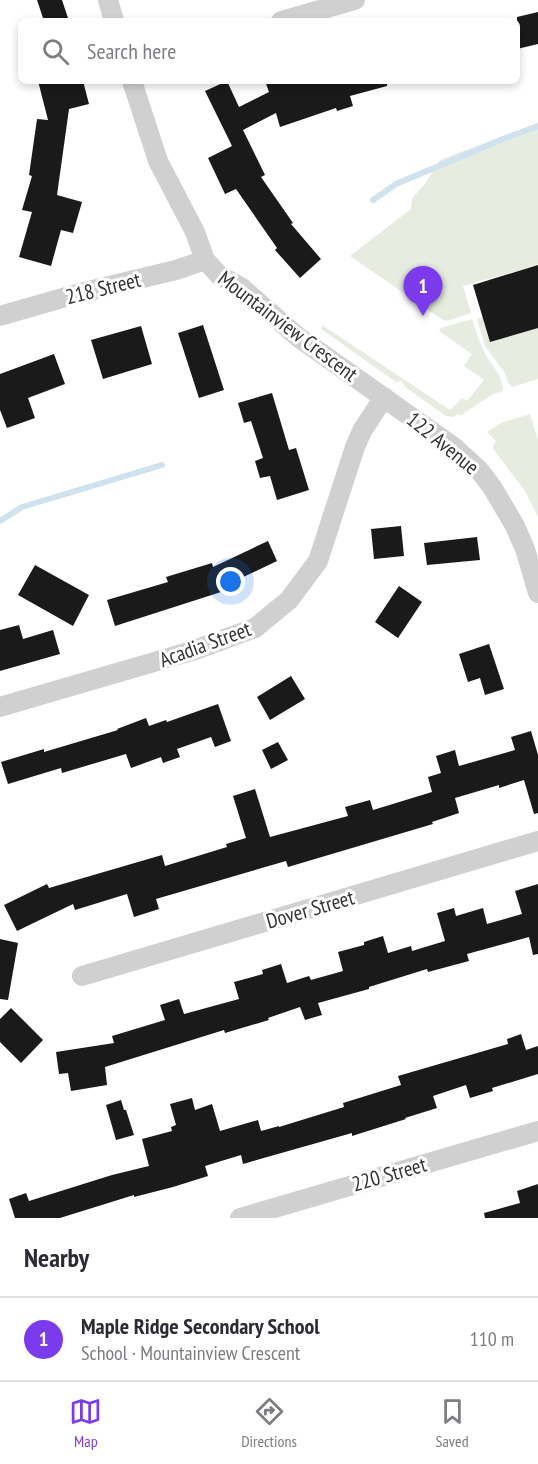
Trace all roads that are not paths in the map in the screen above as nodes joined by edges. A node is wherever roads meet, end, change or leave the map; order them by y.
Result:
1 (108, 0) edge
2 (356, 0) edge
3 (113, 18) edge
4 (292, 18) edge
5 (133, 84) edge
6 (205, 260) junction
7 (0, 316) edge
8 (384, 397) junction
9 (538, 593) edge
10 (0, 707) edge
11 (538, 841) edge
12 (82, 976) dead end
13 (538, 1131) edge
14 (240, 1218) edge

1 - 3 street
2 - 4 street
5 - 6 street, Mountainview Crescent
6 - 7 street, 218 Street
6 - 8 street, Mountainview Crescent
8 - 9 street, 122 Avenue
8 - 10 street, Acadia Street
11 - 12 street, Dover Street
13 - 14 street, 220 Street

